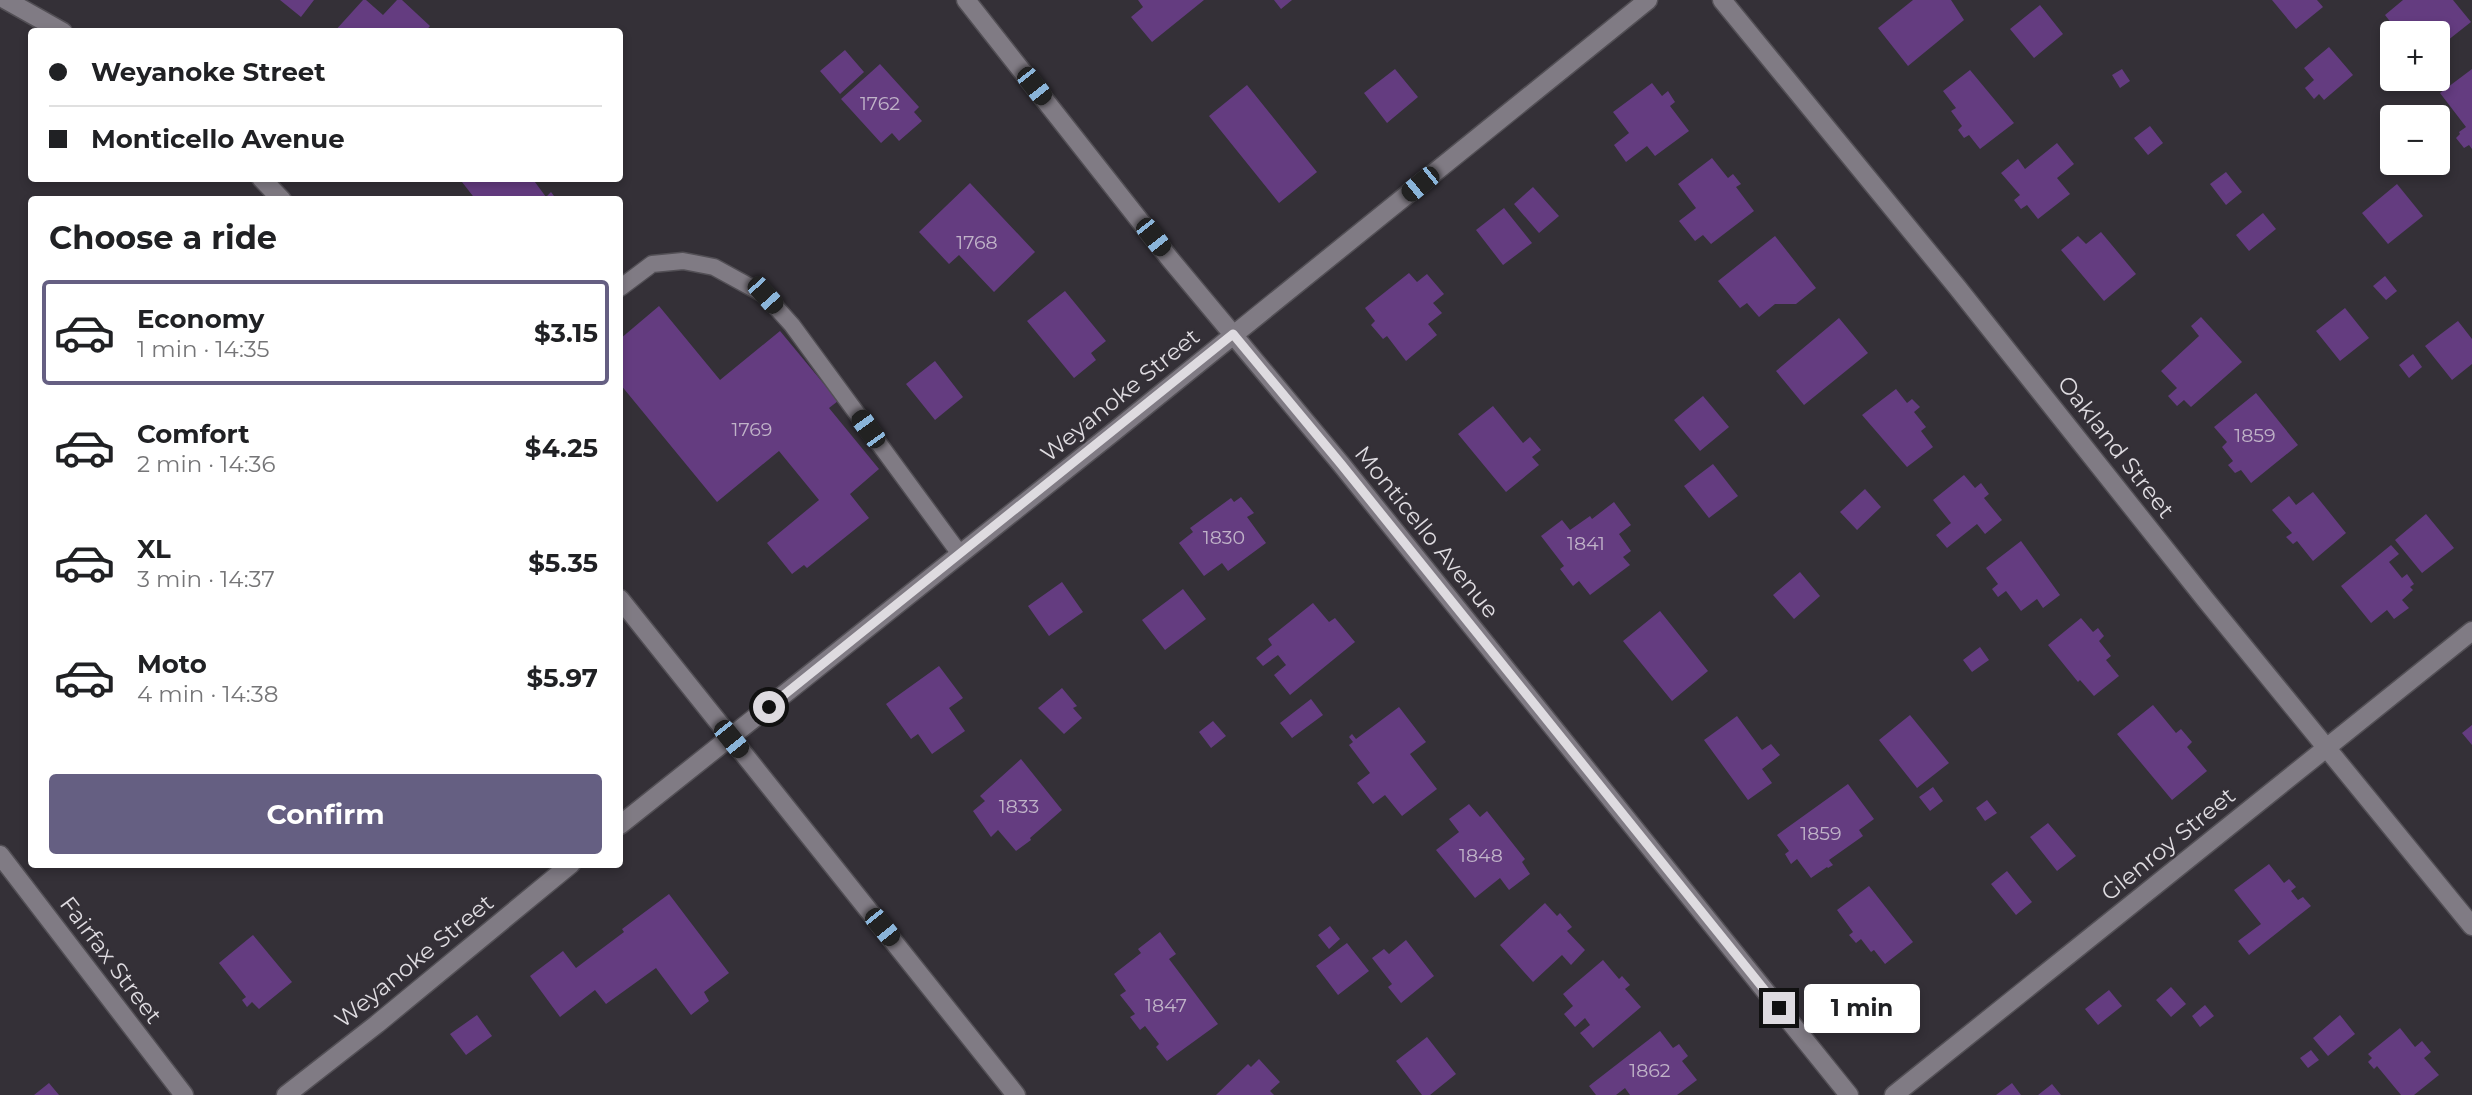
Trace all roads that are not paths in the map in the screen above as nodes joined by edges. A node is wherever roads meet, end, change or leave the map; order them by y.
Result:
1 (6, 0) edge
2 (966, 0) edge
3 (1648, 0) edge
4 (1722, 0) edge
5 (56, 28) edge
6 (265, 182) edge
7 (278, 196) edge
8 (623, 286) edge
9 (1233, 334) junction
10 (960, 554) junction
11 (623, 603) edge
12 (2472, 631) edge
13 (731, 739) junction
14 (2327, 748) junction
15 (623, 823) edge
16 (0, 855) edge
17 (566, 868) edge
18 (2472, 926) edge
19 (184, 1095) edge
20 (286, 1095) edge
21 (1016, 1095) edge
22 (1849, 1095) edge
23 (1894, 1095) edge

1 - 5 street
2 - 9 street, Monticello Avenue
3 - 9 street, Weyanoke Street
4 - 14 street, Oakland Street
6 - 7 street
8 - 10 lane
9 - 10 street, Weyanoke Street
9 - 22 street, Monticello Avenue
10 - 13 street, Weyanoke Street
11 - 13 street
12 - 14 street, Glenroy Street
13 - 15 street, Weyanoke Street
13 - 21 street
14 - 18 street, Oakland Street
14 - 23 street, Glenroy Street
16 - 19 street, Fairfax Street
17 - 20 street, Weyanoke Street

